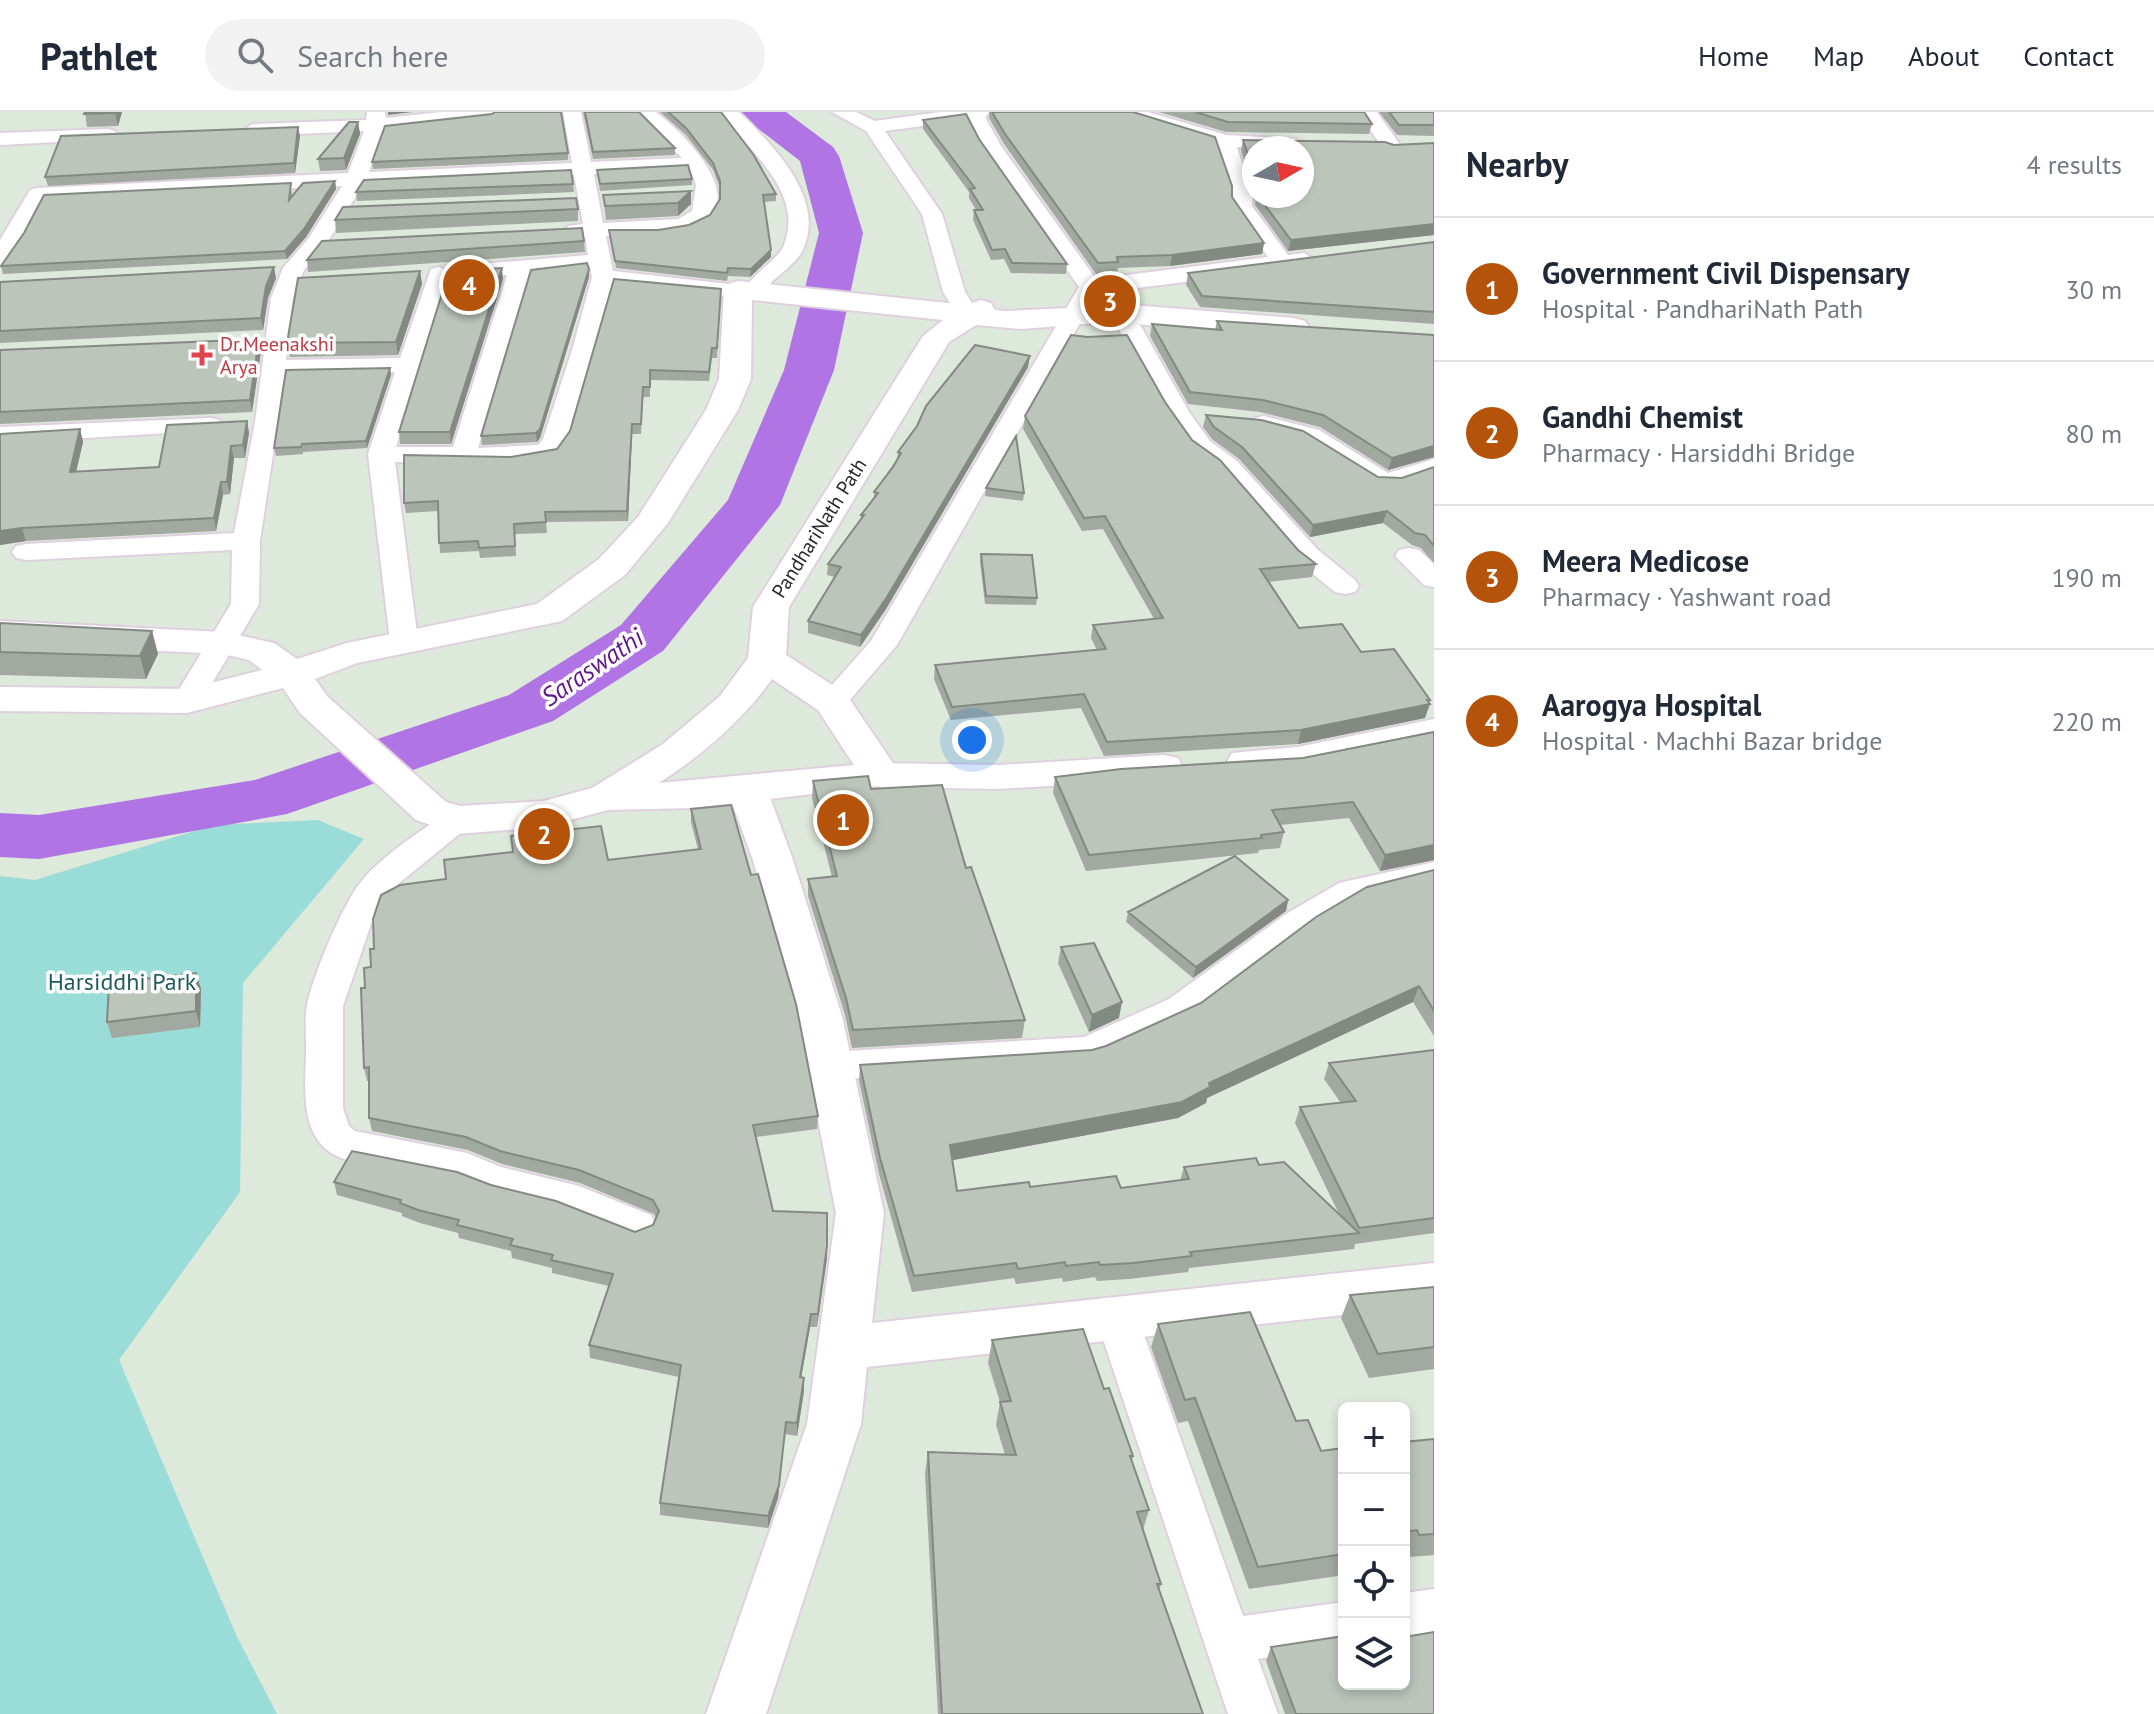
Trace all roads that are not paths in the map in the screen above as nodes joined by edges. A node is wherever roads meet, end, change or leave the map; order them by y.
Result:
1 (492, 112) edge
2 (572, 112) edge
3 (644, 112) edge
4 (728, 112) edge
5 (841, 112) edge
6 (973, 112) edge
7 (981, 112) edge
8 (1128, 112) edge
9 (1367, 112) edge
10 (376, 119) edge
11 (873, 127) junction
12 (237, 131) edge
13 (129, 134) edge
14 (0, 139) edge
15 (1225, 141) junction
16 (1316, 143) edge
17 (1361, 145) edge
18 (697, 163) junction
19 (584, 170) junction
20 (356, 179) junction
21 (368, 209) edge
22 (338, 210) junction
23 (596, 230) junction
24 (549, 232) edge
25 (347, 241) edge
26 (316, 243) junction
27 (1328, 257) edge
28 (0, 259) edge
29 (1282, 262) junction
30 (602, 268) junction
31 (520, 269) junction
32 (263, 270) edge
33 (439, 274) junction
34 (291, 275) junction
35 (408, 276) edge
36 (318, 281) edge
37 (1090, 287) junction
38 (752, 292) junction
39 (968, 314) junction
40 (1072, 314) junction
41 (1130, 328) junction
42 (277, 340) junction
43 (246, 341) edge
44 (407, 365) junction
45 (274, 367) junction
46 (1177, 413) junction
47 (267, 422) junction
48 (0, 435) edge
49 (381, 454) junction
50 (463, 455) junction
51 (1434, 467) edge
52 (246, 541) junction
53 (26, 552) dead end
54 (1409, 556) dead end
55 (1434, 579) edge
56 (1345, 586) dead end
57 (0, 632) edge
58 (404, 641) junction
59 (223, 643) junction
60 (261, 651) junction
61 (347, 654) junction
62 (767, 659) junction
63 (303, 689) junction
64 (0, 699) edge
65 (187, 701) junction
66 (832, 702) junction
67 (1434, 731) edge
68 (881, 775) junction
69 (747, 789) junction
70 (607, 797) junction
71 (444, 815) junction
72 (1434, 873) edge
73 (830, 1066) junction
74 (637, 1226) dead end
75 (1434, 1284) edge
76 (1117, 1318) junction
77 (843, 1348) junction
78 (1434, 1611) edge
79 (1410, 1614) edge
80 (1338, 1625) edge
81 (1228, 1641) junction
82 (736, 1714) edge
83 (1253, 1714) edge

1 - 10 street
2 - 19 street
3 - 18 street
4 - 38 street
5 - 11 street
6 - 7 street
6 - 11 street
6 - 37 street
8 - 15 street
9 - 17 street
10 - 12 street
10 - 20 street
11 - 39 street
13 - 14 street
15 - 16 street
15 - 29 street
18 - 19 street
18 - 23 street
19 - 20 street
19 - 23 street
20 - 22 street
20 - 28 street
21 - 22 street
22 - 26 street
23 - 24 street
23 - 30 street
25 - 26 street
26 - 34 street
27 - 29 street
29 - 37 street
30 - 31 street
30 - 38 street
30 - 50 street
31 - 33 street
31 - 50 street
32 - 34 street
33 - 35 street
33 - 44 street
34 - 36 street
34 - 42 street
37 - 40 street
38 - 39 main road
38 - 58 main road
39 - 40 main road
39 - 62 main road, PandhariNath Path
40 - 41 main road
40 - 41 main road
40 - 66 street
41 - 46 street
42 - 43 street
42 - 45 street
44 - 45 street
44 - 49 street
45 - 47 street
46 - 51 street
46 - 56 street
47 - 48 street
47 - 52 street
49 - 50 street
49 - 58 street
52 - 53 street
52 - 59 street
54 - 55 street
57 - 59 main road
58 - 61 main road
59 - 60 main road
59 - 65 street
60 - 61 main road
60 - 63 main road
61 - 63 main road
62 - 66 main road
62 - 70 main road
63 - 65 main road
63 - 71 main road
64 - 65 main road
66 - 68 main road
67 - 68 street
68 - 69 main road
69 - 70 main road
69 - 73 street
70 - 71 main road
71 - 74 street
72 - 73 street
73 - 77 street
75 - 76 street
76 - 77 street
76 - 81 street
77 - 82 street
78 - 79 street
80 - 81 street
81 - 83 street

